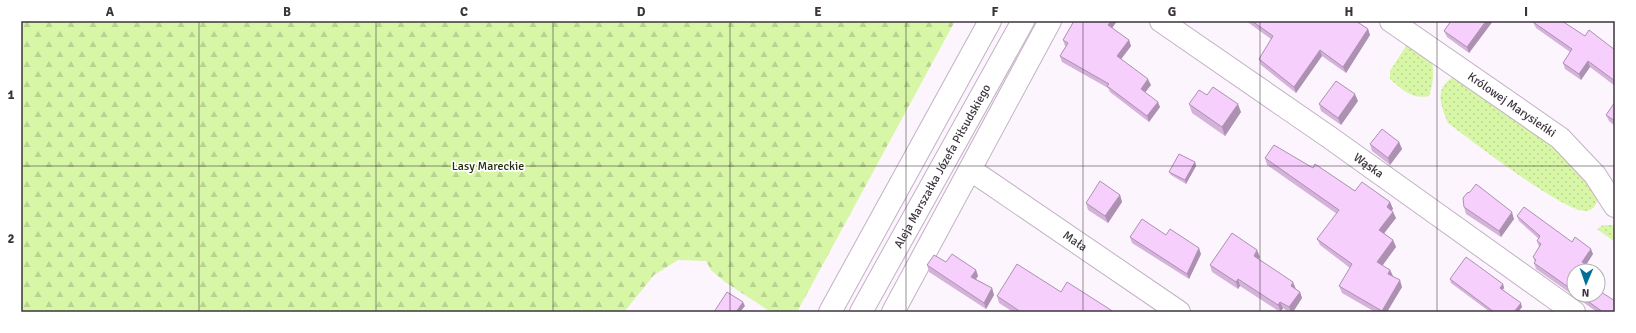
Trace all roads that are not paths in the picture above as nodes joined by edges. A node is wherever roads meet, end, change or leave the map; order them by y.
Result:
1 (990, 21) edge
2 (1023, 21) edge
3 (1050, 21) edge
4 (1161, 21) edge
5 (1391, 21) edge
6 (970, 170) junction
7 (1615, 206) edge
8 (830, 312) edge
9 (861, 312) edge
10 (893, 312) edge
11 (1180, 312) edge
12 (1574, 312) edge

1 - 8 street
2 - 9 street, Aleja Marszałka Józefa Piłsudskiego
3 - 6 street
4 - 12 street, Wąska
5 - 7 street, Królowej Marysieńki
6 - 10 street
6 - 11 street, Mała

